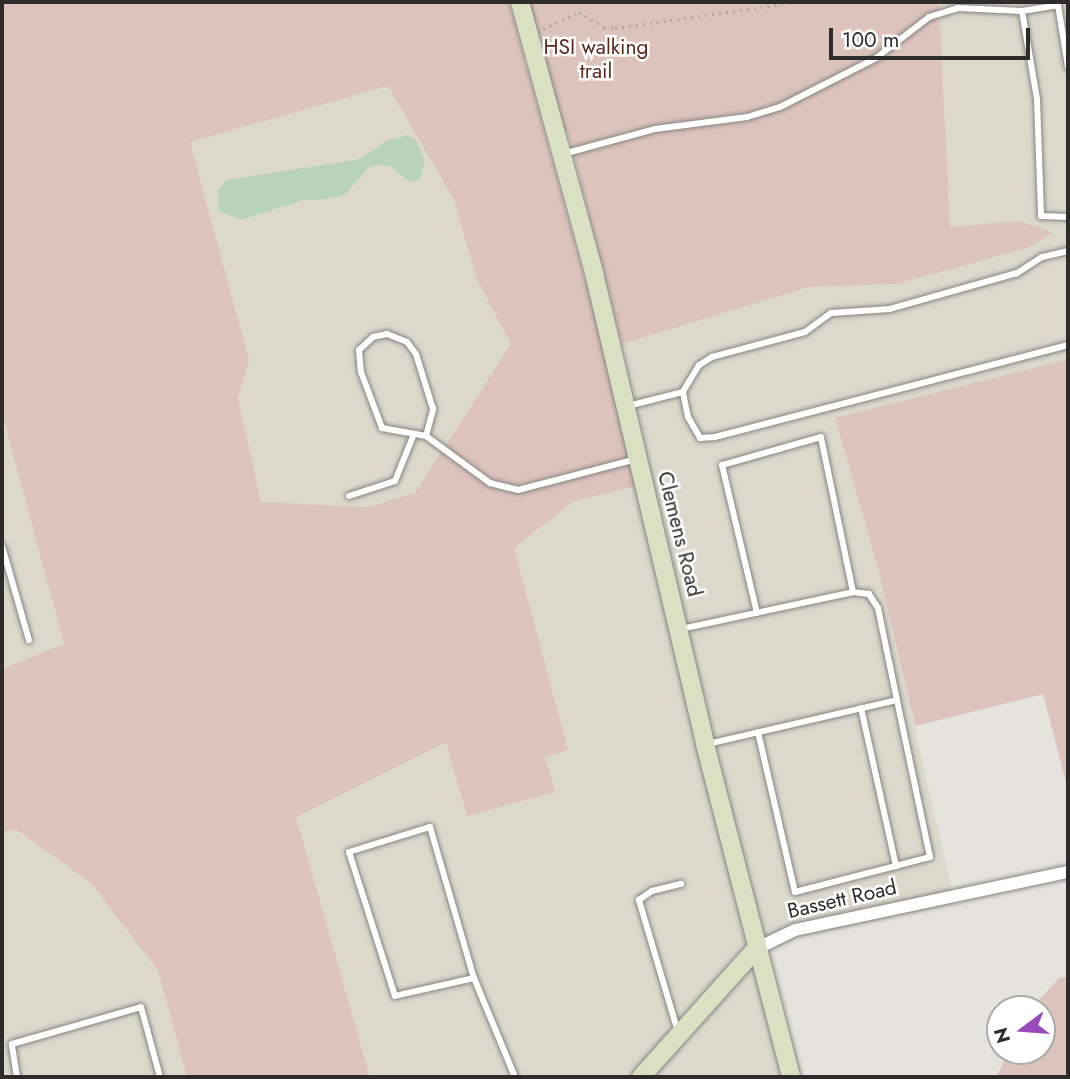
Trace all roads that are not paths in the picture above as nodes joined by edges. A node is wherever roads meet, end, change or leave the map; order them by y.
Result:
1 (520, 2) edge
2 (1022, 11) junction
3 (1068, 67) edge
4 (561, 154) junction
5 (1068, 217) edge
6 (1068, 251) edge
7 (1068, 345) edge
8 (683, 392) junction
9 (626, 407) junction
10 (414, 434) junction
11 (426, 436) junction
12 (638, 459) junction
13 (349, 496) dead end
14 (2, 546) edge
15 (853, 592) junction
16 (757, 613) junction
17 (680, 630) junction
18 (29, 640) dead end
19 (897, 700) junction
20 (861, 709) junction
21 (758, 732) junction
22 (705, 744) junction
23 (896, 866) junction
24 (1068, 872) edge
25 (681, 884) dead end
26 (757, 949) junction
27 (474, 978) junction
28 (679, 1034) junction
29 (17, 1077) edge
30 (160, 1077) edge
31 (515, 1077) edge
32 (641, 1077) edge
33 (791, 1077) edge

1 - 4 street, Clemens Road
2 - 3 lane
2 - 4 lane
2 - 5 lane
4 - 9 street, Clemens Road
6 - 8 lane
7 - 8 lane
8 - 9 lane
9 - 12 street, Clemens Road
10 - 11 lane
10 - 11 lane
10 - 13 lane
11 - 12 lane
12 - 17 street, Clemens Road
14 - 18 lane
15 - 16 lane
15 - 16 lane
15 - 19 lane
16 - 17 lane
17 - 22 street, Clemens Road
19 - 20 lane
19 - 23 lane
20 - 21 lane
20 - 23 lane
21 - 22 lane
21 - 23 lane
22 - 26 street, Clemens Road
24 - 26 street, Bassett Road
25 - 28 lane
26 - 28 street, Bassett Road
26 - 33 street, Clemens Road
27 - 27 lane
27 - 31 lane
28 - 32 street, Bassett Road
29 - 30 lane

